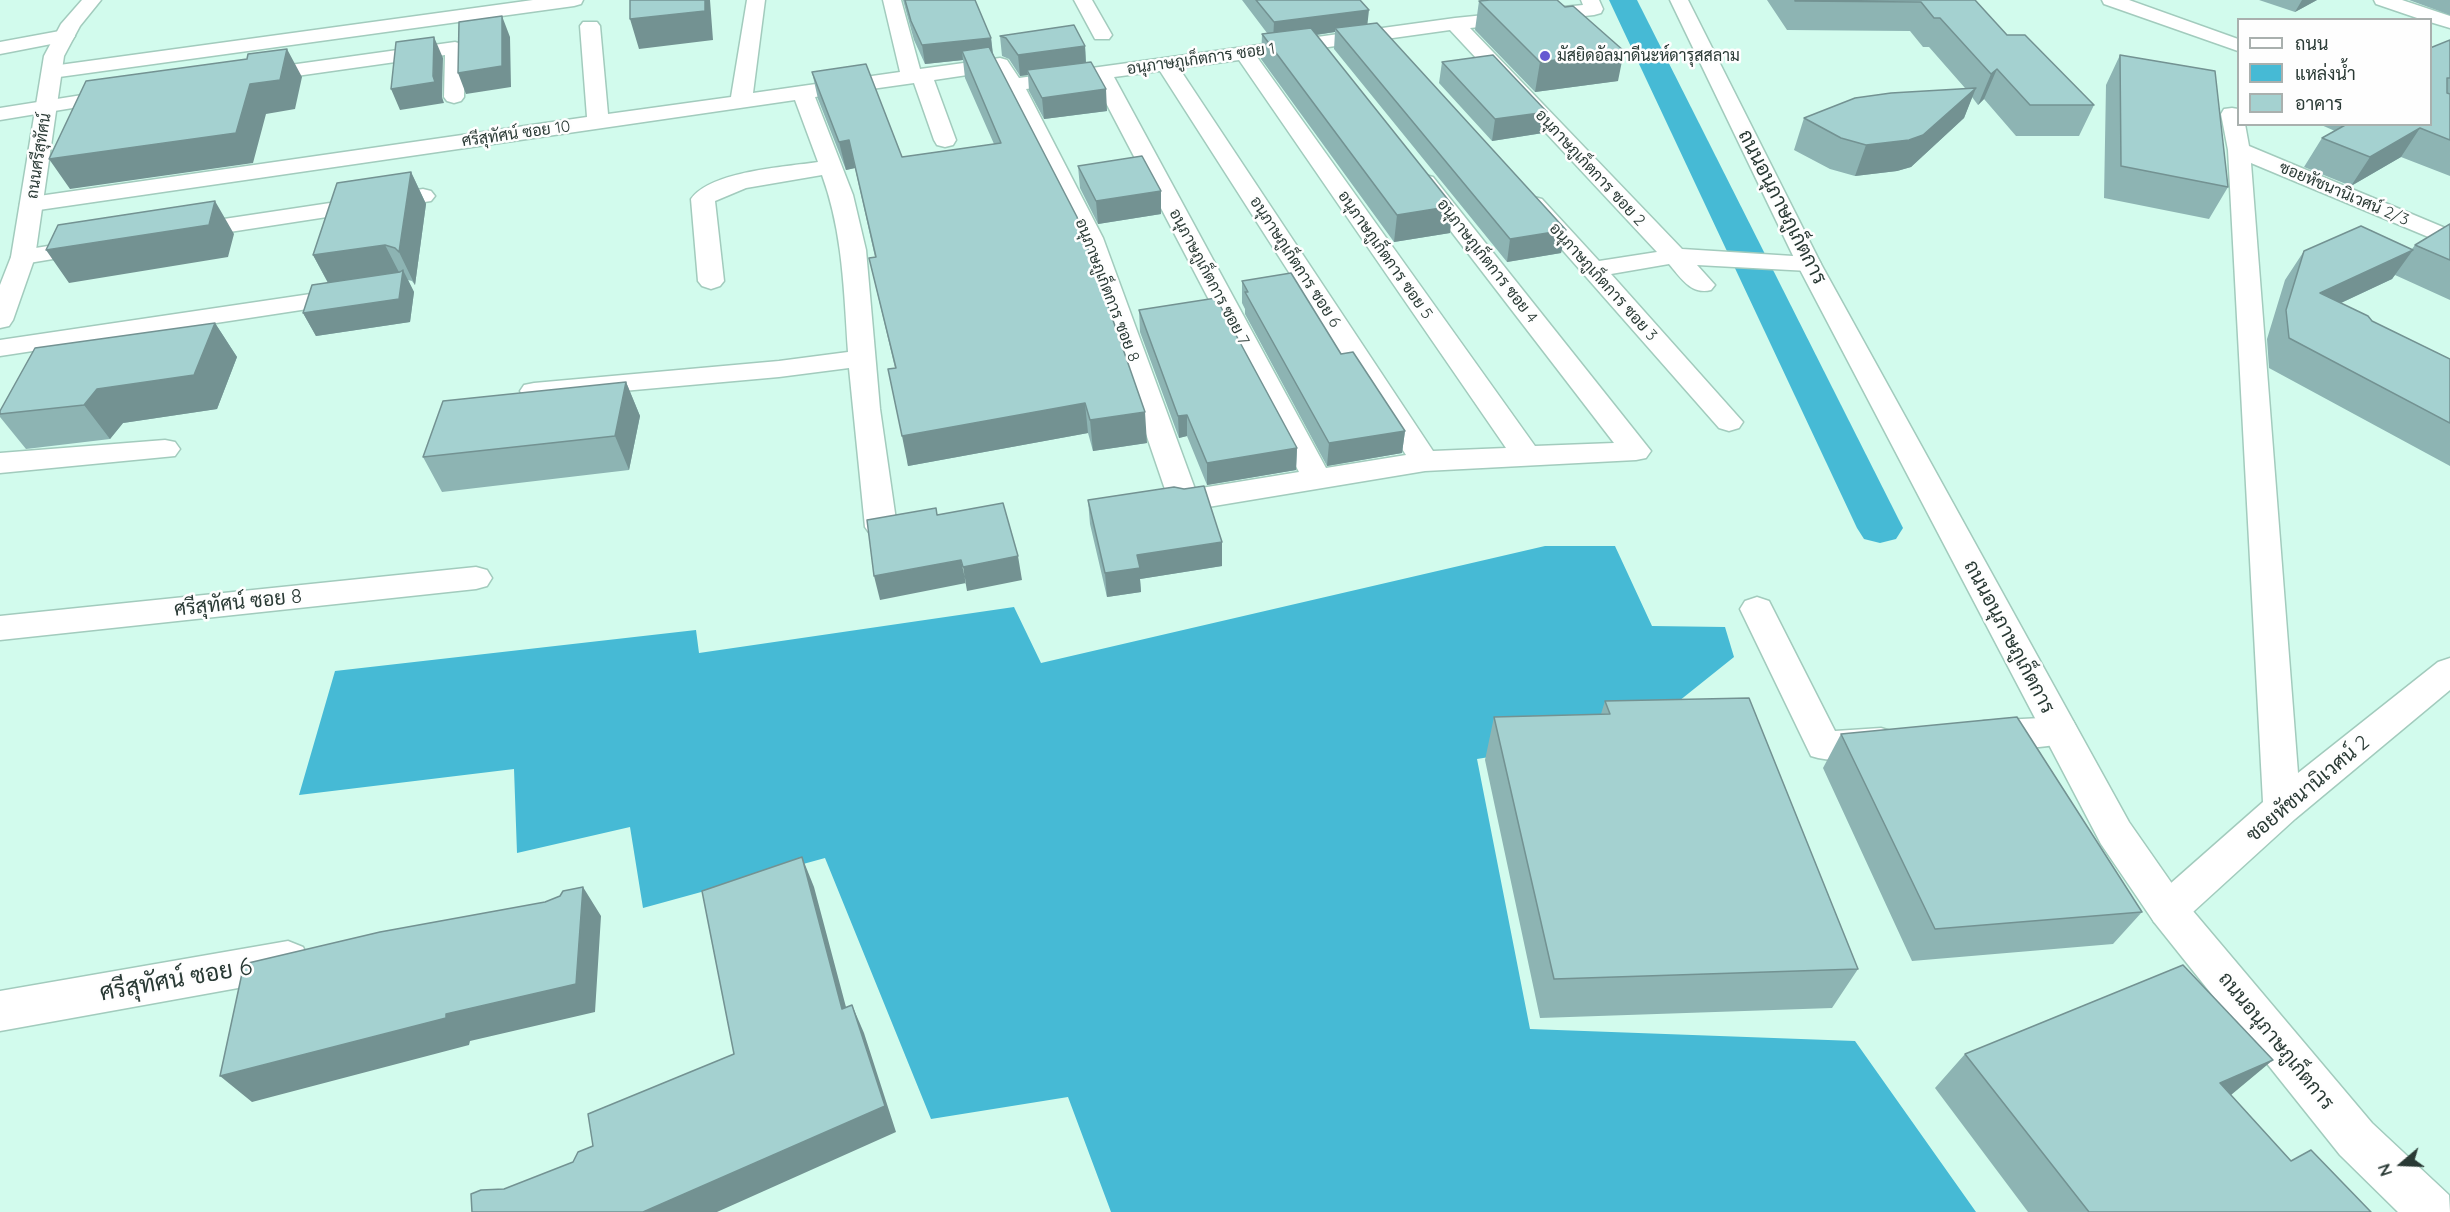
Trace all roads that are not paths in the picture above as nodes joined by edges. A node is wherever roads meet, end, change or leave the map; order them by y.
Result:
1 (92, 0) edge
2 (456, 0) edge
3 (574, 0) edge
4 (756, 0) edge
5 (892, 0) edge
6 (1083, 0) edge
7 (1679, 0) edge
8 (2111, 0) edge
9 (2382, 0) edge
10 (1592, 4) edge
11 (304, 18) dead end
12 (2450, 22) edge
13 (1455, 24) junction
14 (590, 26) dead end
15 (1102, 35) dead end
16 (68, 43) junction
17 (2237, 45) edge
18 (0, 48) edge
19 (1244, 53) junction
20 (1166, 64) junction
21 (52, 72) junction
22 (1101, 73) junction
23 (1006, 74) junction
24 (917, 75) junction
25 (233, 79) edge
26 (140, 92) edge
27 (803, 92) junction
28 (454, 97) dead end
29 (741, 101) junction
30 (47, 105) junction
31 (0, 114) edge
32 (2232, 114) dead end
33 (598, 122) junction
34 (945, 140) dead end
35 (2239, 150) junction
36 (1410, 164) edge
37 (831, 167) junction
38 (1522, 192) edge
39 (423, 196) dead end
40 (32, 204) junction
41 (164, 236) edge
42 (2450, 239) edge
43 (117, 243) edge
44 (1674, 256) junction
45 (22, 257) junction
46 (1809, 264) junction
47 (1593, 270) junction
48 (711, 280) dead end
49 (1702, 285) dead end
50 (378, 291) edge
51 (0, 320) edge
52 (0, 348) edge
53 (862, 358) junction
54 (534, 391) edge
55 (1729, 422) dead end
56 (165, 449) dead end
57 (1527, 457) junction
58 (1425, 461) junction
59 (0, 463) edge
60 (1318, 480) junction
61 (881, 527) edge
62 (476, 578) dead end
63 (1757, 609) dead end
64 (0, 628) edge
65 (2450, 671) edge
66 (2060, 730) junction
67 (1954, 737) edge
68 (1918, 740) edge
69 (2282, 808) junction
70 (2168, 910) junction
71 (329, 953) edge
72 (0, 1011) edge
73 (2432, 1212) edge

1 - 16 street, ถนนศรีสุทัศน์
2 - 11 street
3 - 21 street
4 - 29 street
5 - 24 street
6 - 15 street
7 - 46 street, ถนนอนุภาษภูเก็ตการ
8 - 17 street
9 - 12 street
10 - 13 street, อนุภาษภูเก็ตการ ซอย 1
13 - 19 street, อนุภาษภูเก็ตการ ซอย 1
13 - 44 street, อนุภาษภูเก็ตการ ซอย 2
14 - 33 street
16 - 18 street
16 - 21 street, ถนนศรีสุทัศน์
19 - 20 street, อนุภาษภูเก็ตการ ซอย 1
19 - 57 street, อนุภาษภูเก็ตการ ซอย 5
20 - 22 street, อนุภาษภูเก็ตการ ซอย 1
20 - 58 street, อนุภาษภูเก็ตการ ซอย 6
21 - 30 street, ถนนศรีสุทัศน์
22 - 23 street, อนุภาษภูเก็ตการ ซอย 1
22 - 60 street, อนุภาษภูเก็ตการ ซอย 7
23 - 24 street, ศรีสุทัศน์ ซอย 10
23 - 60 street, อนุภาษภูเก็ตการ ซอย 8
24 - 27 street, ศรีสุทัศน์ ซอย 10
24 - 34 street
25 - 28 street
26 - 30 street
27 - 29 street, ศรีสุทัศน์ ซอย 10
27 - 37 street
29 - 33 street, ศรีสุทัศน์ ซอย 10
30 - 31 street
30 - 40 street, ถนนศรีสุทัศน์
32 - 35 street
33 - 40 street, ศรีสุทัศน์ ซอย 10
35 - 42 street, ซอยหัชนานิเวศน์ 2/3
35 - 69 street
36 - 57 street, อนุภาษภูเก็ตการ ซอย 4
37 - 48 street
37 - 53 street
38 - 47 street, อนุภาษภูเก็ตการ ซอย 3
39 - 41 street
40 - 45 street, ถนนศรีสุทัศน์
43 - 45 street
44 - 46 street
44 - 47 street
44 - 49 street, อนุภาษภูเก็ตการ ซอย 2
45 - 51 street, ถนนศรีสุทัศน์
46 - 66 street, ถนนอนุภาษภูเก็ตการ
47 - 55 street, อนุภาษภูเก็ตการ ซอย 3
50 - 52 street
53 - 54 street
53 - 61 street
56 - 59 street
57 - 58 street
58 - 60 street
62 - 64 street, ศรีสุทัศน์ ซอย 8
63 - 68 street
65 - 69 street, ซอยหัชนานิเวศน์ 2
66 - 67 street
66 - 70 street, ถนนอนุภาษภูเก็ตการ
69 - 70 street, ซอยหัชนานิเวศน์ 2
70 - 73 street, ถนนอนุภาษภูเก็ตการ
71 - 72 street, ศรีสุทัศน์ ซอย 6

